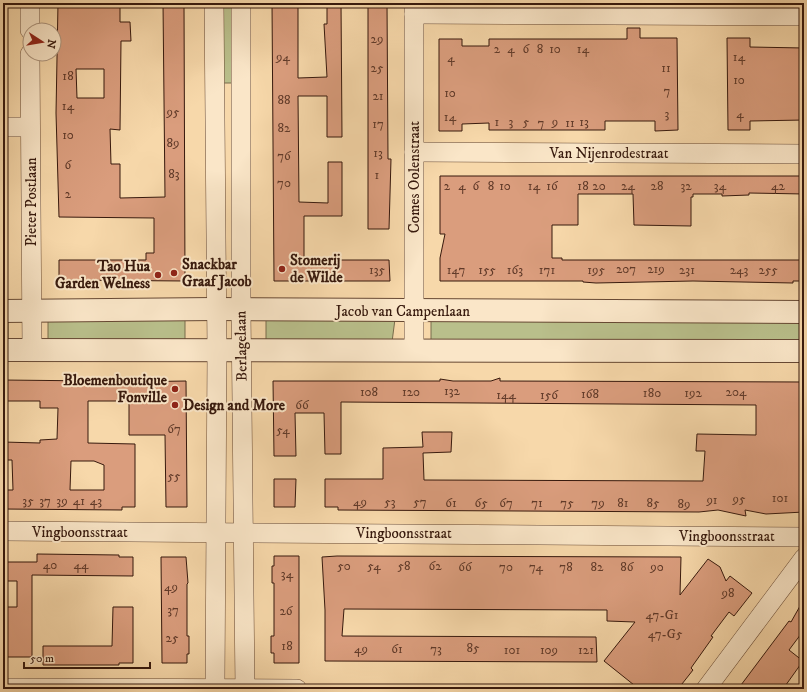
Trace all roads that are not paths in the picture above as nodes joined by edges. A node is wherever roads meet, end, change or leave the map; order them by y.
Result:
1 (30, 3) edge
2 (214, 3) edge
3 (240, 3) edge
4 (414, 8) edge
5 (804, 16) edge
6 (30, 22) edge
7 (30, 62) edge
8 (3, 127) edge
9 (30, 127) junction
10 (414, 152) junction
11 (804, 154) edge
12 (215, 309) junction
13 (241, 310) junction
14 (3, 311) edge
15 (32, 311) junction
16 (414, 311) junction
17 (804, 312) edge
18 (3, 350) edge
19 (32, 350) junction
20 (242, 350) junction
21 (414, 350) junction
22 (217, 351) junction
23 (804, 351) edge
24 (3, 531) edge
25 (216, 532) junction
26 (243, 532) junction
27 (804, 537) edge
28 (804, 558) edge
29 (14, 688) edge
30 (216, 688) junction
31 (245, 688) edge
32 (297, 689) edge
33 (706, 689) edge

1 - 6 street
2 - 12 street, Berlagelaan
3 - 13 street, Berlagelaan
4 - 5 street
4 - 10 street, Comes Oolenstraat
7 - 9 street, Pieter Postlaan
8 - 9 street
9 - 15 street, Pieter Postlaan
10 - 11 street, Van Nijenrodestraat
10 - 16 street, Comes Oolenstraat
12 - 13 street, Jacob van Campenlaan
12 - 15 street, Jacob van Campenlaan
12 - 22 street, Berlagelaan
13 - 16 street, Jacob van Campenlaan
13 - 20 street, Berlagelaan
14 - 15 street, Jacob van Campenlaan
15 - 19 street, Pieter Postlaan
16 - 17 street, Jacob van Campenlaan
16 - 21 street, Comes Oolenstraat
18 - 19 street
19 - 22 street
20 - 21 street
20 - 22 street
20 - 26 street, Berlagelaan
21 - 23 street
22 - 25 street, Berlagelaan
24 - 25 street, Vingboonsstraat
25 - 26 street, Vingboonsstraat
25 - 30 street, Berlagelaan
26 - 27 street, Vingboonsstraat
26 - 31 street, Berlagelaan
28 - 33 street
29 - 30 street
30 - 31 street
31 - 32 street

